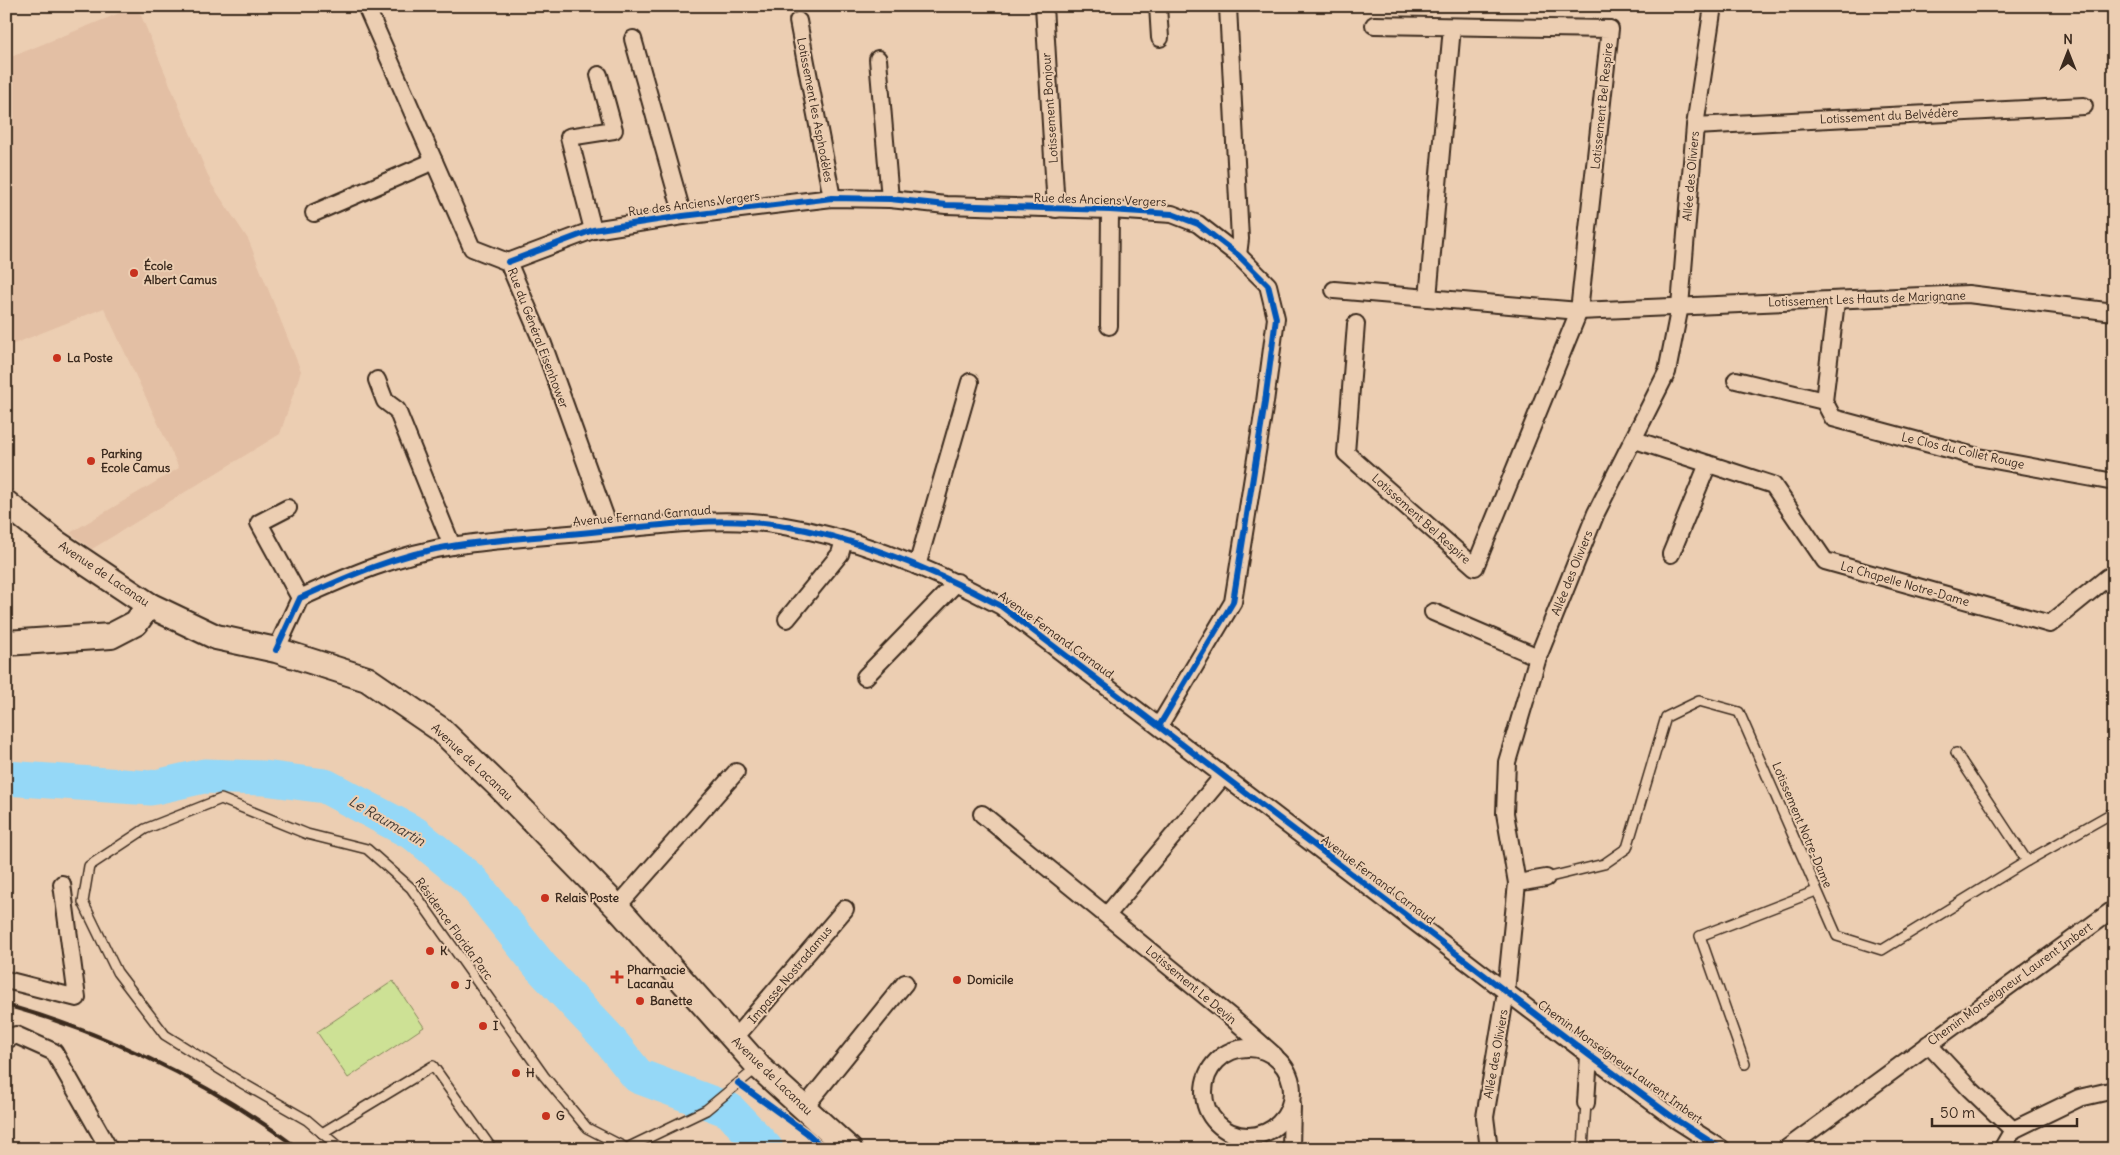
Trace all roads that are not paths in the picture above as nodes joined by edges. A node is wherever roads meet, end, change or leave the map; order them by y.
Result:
1 (366, 6) edge
2 (1044, 6) edge
3 (1158, 6) edge
4 (1713, 6) edge
5 (1228, 7) edge
6 (798, 21) dead end
7 (1374, 25) dead end
8 (1452, 27) junction
9 (1160, 38) dead end
10 (633, 40) dead end
11 (878, 59) dead end
12 (599, 74) dead end
13 (2084, 106) dead end
14 (1695, 126) junction
15 (434, 161) junction
16 (832, 198) junction
17 (890, 199) junction
18 (1056, 209) junction
19 (1110, 210) junction
20 (314, 214) dead end
21 (683, 216) junction
22 (593, 230) junction
23 (1238, 255) junction
24 (508, 262) junction
25 (1334, 290) dead end
26 (1428, 298) junction
27 (1836, 301) junction
28 (1680, 306) junction
29 (1579, 310) junction
30 (2114, 312) edge
31 (1356, 324) dead end
32 (1109, 326) dead end
33 (377, 380) dead end
34 (1736, 380) dead end
35 (970, 382) dead end
36 (1824, 401) junction
37 (1635, 440) junction
38 (1708, 464) junction
39 (2114, 482) edge
40 (6, 503) edge
41 (288, 508) dead end
42 (610, 530) junction
43 (844, 540) junction
44 (452, 546) junction
45 (1671, 554) dead end
46 (917, 566) junction
47 (2114, 578) edge
48 (957, 582) junction
49 (300, 598) junction
50 (148, 605) junction
51 (1433, 612) dead end
52 (788, 619) dead end
53 (6, 644) edge
54 (276, 650) junction
55 (1538, 656) junction
56 (865, 677) dead end
57 (1159, 726) junction
58 (1956, 753) dead end
59 (736, 772) dead end
60 (1223, 776) junction
61 (2114, 812) edge
62 (982, 814) dead end
63 (2027, 861) junction
64 (1546, 878) joint
65 (1517, 883) junction
66 (62, 884) dead end
67 (1816, 891) junction
68 (617, 907) junction
69 (845, 909) dead end
70 (2114, 909) edge
71 (1106, 915) junction
72 (6, 980) edge
73 (905, 984) dead end
74 (1506, 992) junction
75 (6, 1040) edge
76 (733, 1040) junction
77 (1928, 1044) junction
78 (1589, 1055) junction
79 (1275, 1056) junction
80 (1746, 1064) dead end
81 (759, 1067) junction
82 (1293, 1090) junction
83 (2114, 1090) edge
84 (1586, 1103) joint
85 (804, 1108) junction
86 (2013, 1130) junction
87 (322, 1133) junction
88 (109, 1149) edge
89 (341, 1149) edge
90 (492, 1149) edge
91 (628, 1149) edge
92 (849, 1149) edge
93 (1291, 1149) edge
94 (1488, 1149) edge
95 (1583, 1149) edge
96 (1722, 1149) edge
97 (1786, 1149) edge
98 (2002, 1149) edge

1 - 15 street, Rue du Général Eisenhower
2 - 18 street, Lotissement Bonjour
3 - 9 street
4 - 14 street, Allée des Oliviers
5 - 23 street
6 - 16 street, Lotissement les Asphodèles
7 - 8 street, Lotissement Bel Respire
8 - 26 street
8 - 29 street, Lotissement Bel Respire
10 - 21 street
11 - 17 street
12 - 22 street
13 - 14 street, Lotissement du Belvédère
14 - 28 street, Allée des Oliviers
15 - 20 street
15 - 24 street, Rue du Général Eisenhower
16 - 17 street, Rue des Anciens Vergers
16 - 21 street, Rue des Anciens Vergers
17 - 18 street, Rue des Anciens Vergers
18 - 19 street, Rue des Anciens Vergers
19 - 23 street, Rue des Anciens Vergers
19 - 32 street
21 - 22 street, Rue des Anciens Vergers
22 - 24 street, Rue des Anciens Vergers
23 - 57 street, Rue des Anciens Vergers
24 - 42 street, Rue du Général Eisenhower
25 - 26 street
26 - 29 street
27 - 28 street, Lotissement Les Hauts de Marignane
27 - 30 street, Lotissement Les Hauts de Marignane
27 - 36 street
28 - 29 street
28 - 37 street, Allée des Oliviers
29 - 31 street, Lotissement Bel Respire
33 - 44 street
34 - 36 street
35 - 46 street
36 - 39 street, Le Clos du Collet Rouge
37 - 38 street, La Chapelle Notre-Dame
37 - 55 street, Allée des Oliviers
38 - 45 street
38 - 47 street, La Chapelle Notre-Dame
40 - 50 street, Avenue de Lacanau
41 - 49 street
42 - 43 street, Avenue Fernand Carnaud
42 - 44 street, Avenue Fernand Carnaud
43 - 46 street, Avenue Fernand Carnaud
43 - 52 street
44 - 49 street, Avenue Fernand Carnaud
46 - 48 street, Avenue Fernand Carnaud
48 - 56 street
48 - 57 street, Avenue Fernand Carnaud
49 - 54 street
50 - 53 street
50 - 54 street, Avenue de Lacanau
51 - 55 street
54 - 68 street, Avenue de Lacanau
55 - 65 street, Allée des Oliviers
57 - 60 street, Avenue Fernand Carnaud
58 - 63 lane
59 - 68 street
60 - 71 street
60 - 74 street, Avenue Fernand Carnaud
61 - 63 lane, Lotissement Notre-Dame
62 - 71 street, Lotissement Le Devin
63 - 67 lane, Lotissement Notre-Dame
64 - 65 street
64 - 67 lane, Lotissement Notre-Dame
65 - 74 street, Allée des Oliviers
66 - 72 street
67 - 80 lane
68 - 76 street, Avenue de Lacanau
69 - 76 street, Impasse Nostradamus
70 - 77 street, Chemin Monseigneur Laurent Imbert
71 - 79 street, Lotissement Le Devin
73 - 85 street
74 - 78 street, Chemin Monseigneur Laurent Imbert
74 - 94 street, Allée des Oliviers
75 - 88 street
76 - 81 street, Avenue de Lacanau
77 - 86 street
77 - 97 street, Chemin Monseigneur Laurent Imbert
78 - 84 street
78 - 96 street, Chemin Monseigneur Laurent Imbert
79 - 82 street
79 - 82 street
81 - 85 street, Avenue de Lacanau
81 - 91 lane, Résidence Florida Parc
82 - 93 street
83 - 86 street
84 - 95 lane
85 - 92 street, Avenue de Lacanau
86 - 98 street
87 - 89 lane, Résidence Florida Parc
87 - 90 lane
87 - 91 lane, Résidence Florida Parc

